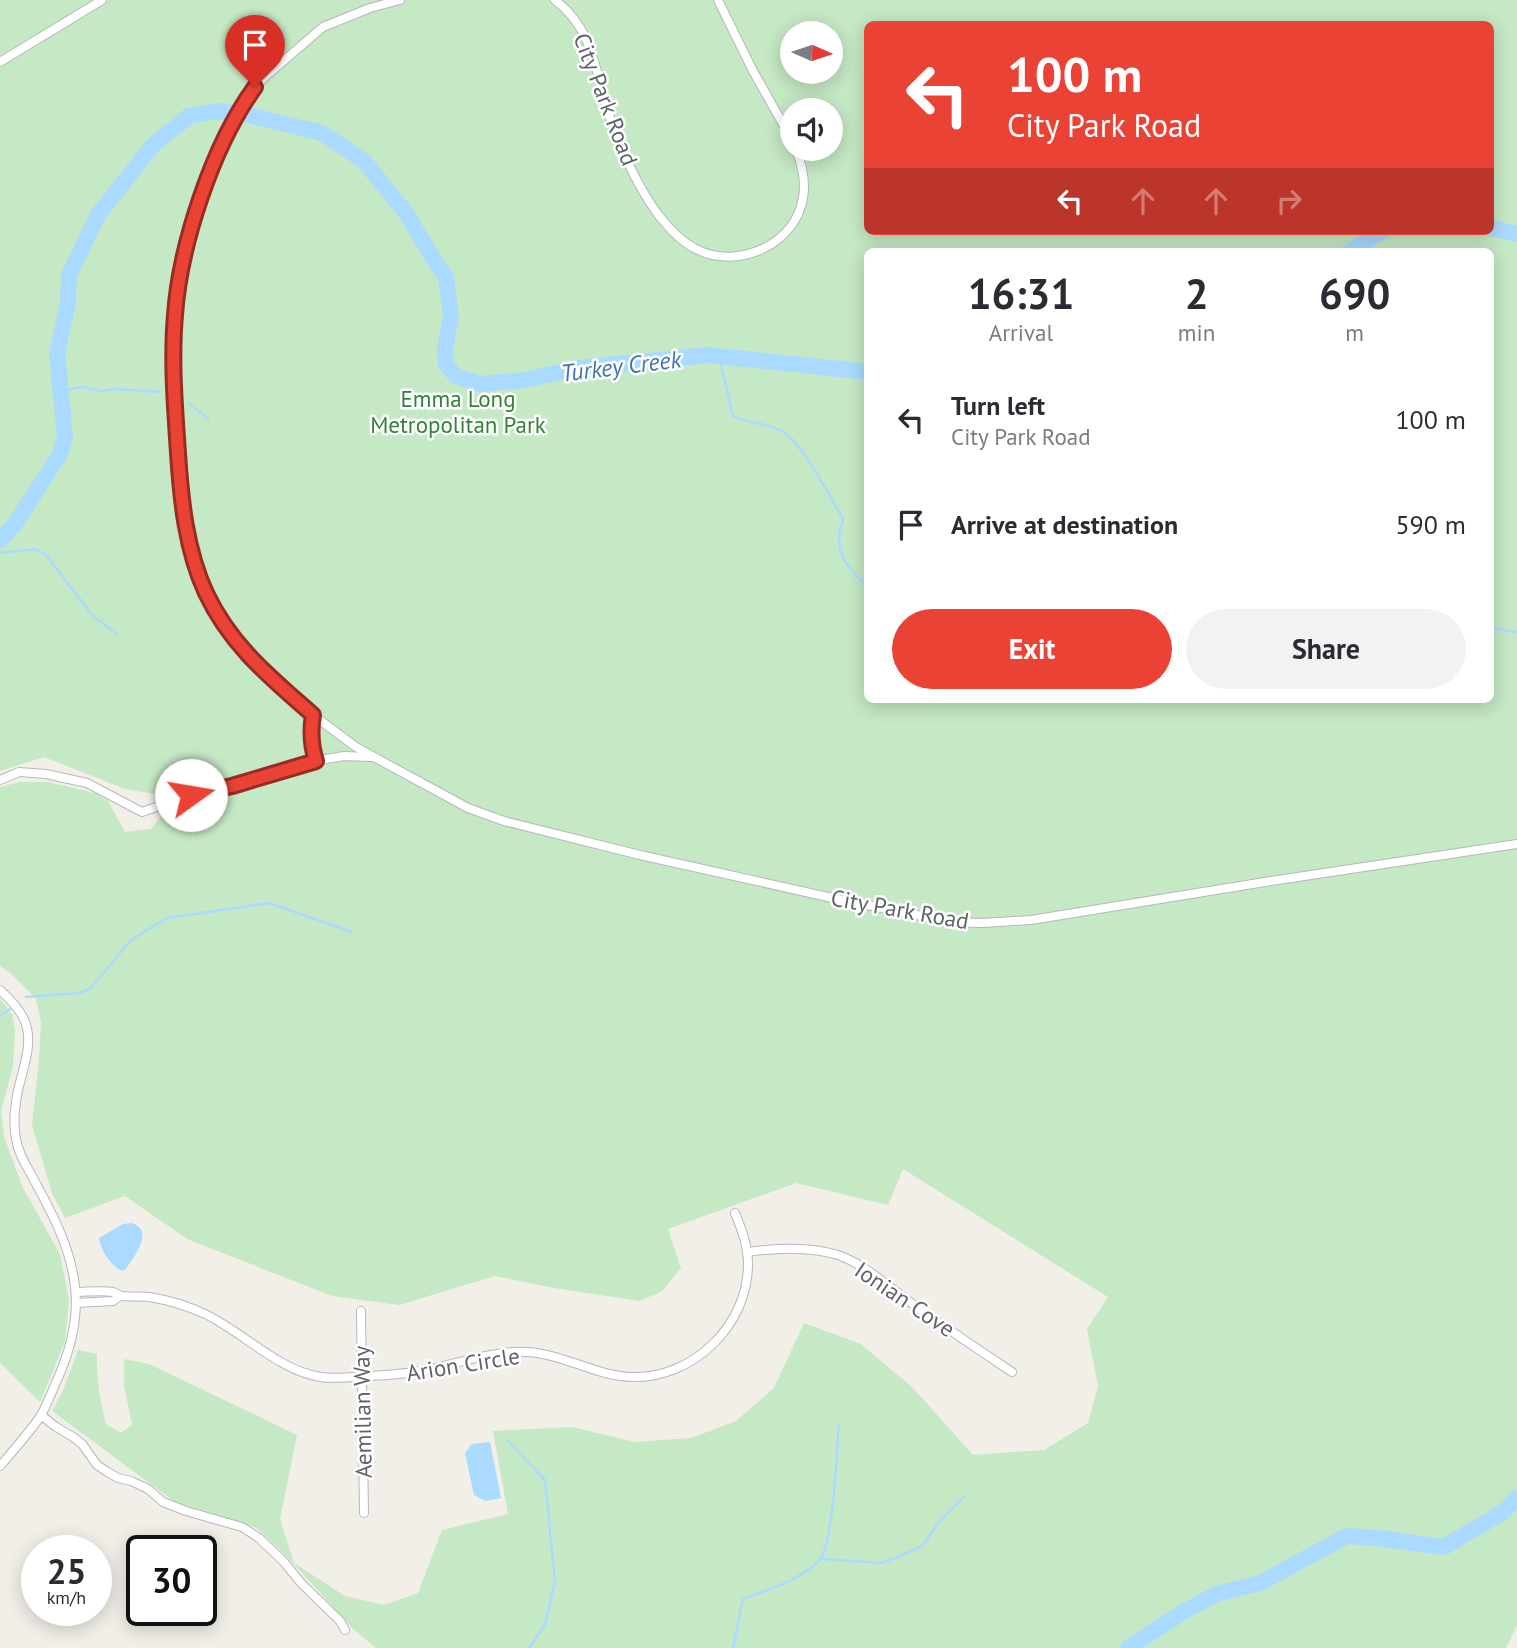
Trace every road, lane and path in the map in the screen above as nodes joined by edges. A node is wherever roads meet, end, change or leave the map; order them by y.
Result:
1 (102, 0) edge
2 (400, 0) edge
3 (555, 0) edge
4 (718, 0) edge
5 (0, 62) edge
6 (780, 119) edge
7 (800, 161) edge
8 (313, 715) junction
9 (374, 757) junction
10 (316, 761) junction
11 (0, 780) edge
12 (1517, 844) edge
13 (0, 990) edge
14 (735, 1213) dead end
15 (747, 1252) junction
16 (76, 1292) junction
17 (120, 1296) junction
18 (77, 1303) junction
19 (361, 1311) dead end
20 (1012, 1372) dead end
21 (361, 1376) junction
22 (41, 1415) junction
23 (0, 1466) edge
24 (364, 1513) dead end
25 (345, 1630) dead end

1 - 5 street
2 - 8 street, City Park Road
3 - 7 street, City Park Road
4 - 6 street
8 - 9 street, City Park Road
8 - 10 street
9 - 10 street
9 - 12 street, City Park Road
10 - 11 street
13 - 16 street
14 - 15 street, Arion Circle
15 - 20 street, Ionian Cove
15 - 21 street, Arion Circle
16 - 17 street, Arion Circle
16 - 18 street
17 - 18 street, Arion Circle
17 - 21 street, Arion Circle
18 - 22 street
19 - 21 street, Aemilian Way
21 - 24 street, Aemilian Way
22 - 23 street
22 - 25 street

